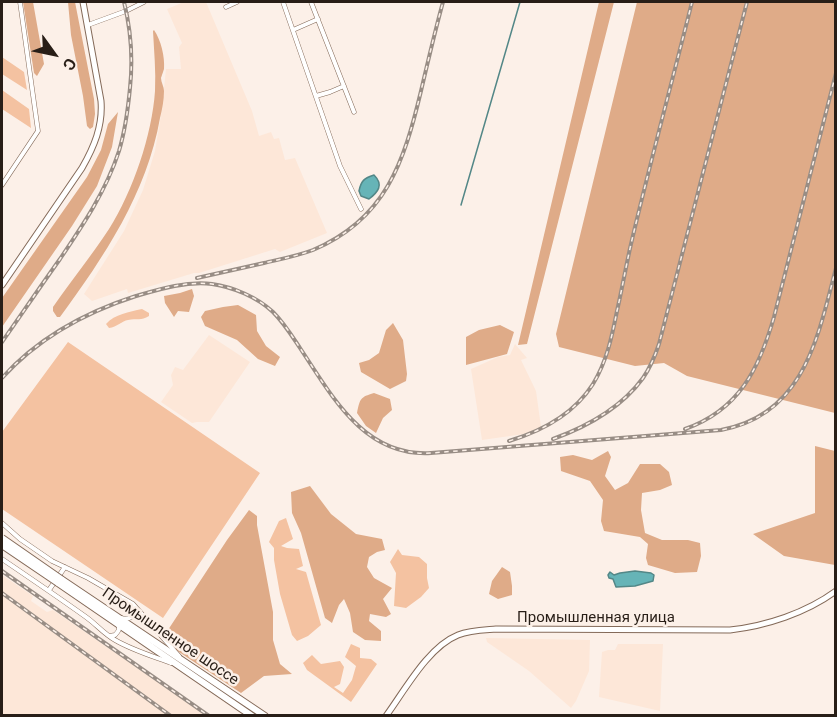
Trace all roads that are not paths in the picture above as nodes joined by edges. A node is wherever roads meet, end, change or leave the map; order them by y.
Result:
1 (20, 2) edge
2 (83, 2) edge
3 (144, 2) edge
4 (237, 2) edge
5 (283, 2) edge
6 (311, 2) edge
7 (226, 7) dead end
8 (318, 19) junction
9 (88, 25) junction
10 (293, 30) junction
11 (344, 86) junction
12 (316, 96) junction
13 (354, 112) dead end
14 (2, 185) edge
15 (361, 209) dead end
16 (2, 285) edge
17 (2, 523) edge
18 (2, 538) edge
19 (2, 544) edge
20 (2, 559) edge
21 (65, 567) junction
22 (60, 581) junction
23 (49, 590) junction
24 (836, 591) edge
25 (133, 604) junction
26 (119, 621) junction
27 (107, 635) junction
28 (180, 662) junction
29 (252, 716) edge
30 (265, 716) edge
31 (386, 716) edge

1 - 14 street
2 - 9 street
3 - 9 street
4 - 7 street
5 - 10 street
6 - 8 street
8 - 10 street
8 - 11 street
9 - 16 street
10 - 12 street
11 - 12 street
11 - 13 street
12 - 15 street
17 - 21 street
18 - 22 main road, bridge
19 - 22 main road, bridge
20 - 23 street
21 - 23 street
21 - 25 street
22 - 26 main road, Промышленное шоссе
23 - 27 street
24 - 31 street, Промышленная улица
25 - 26 street
25 - 28 street
26 - 27 street
26 - 28 main road, Промышленное шоссе
27 - 28 street
28 - 29 main road, Промышленное шоссе
28 - 30 main road, Промышленное шоссе

